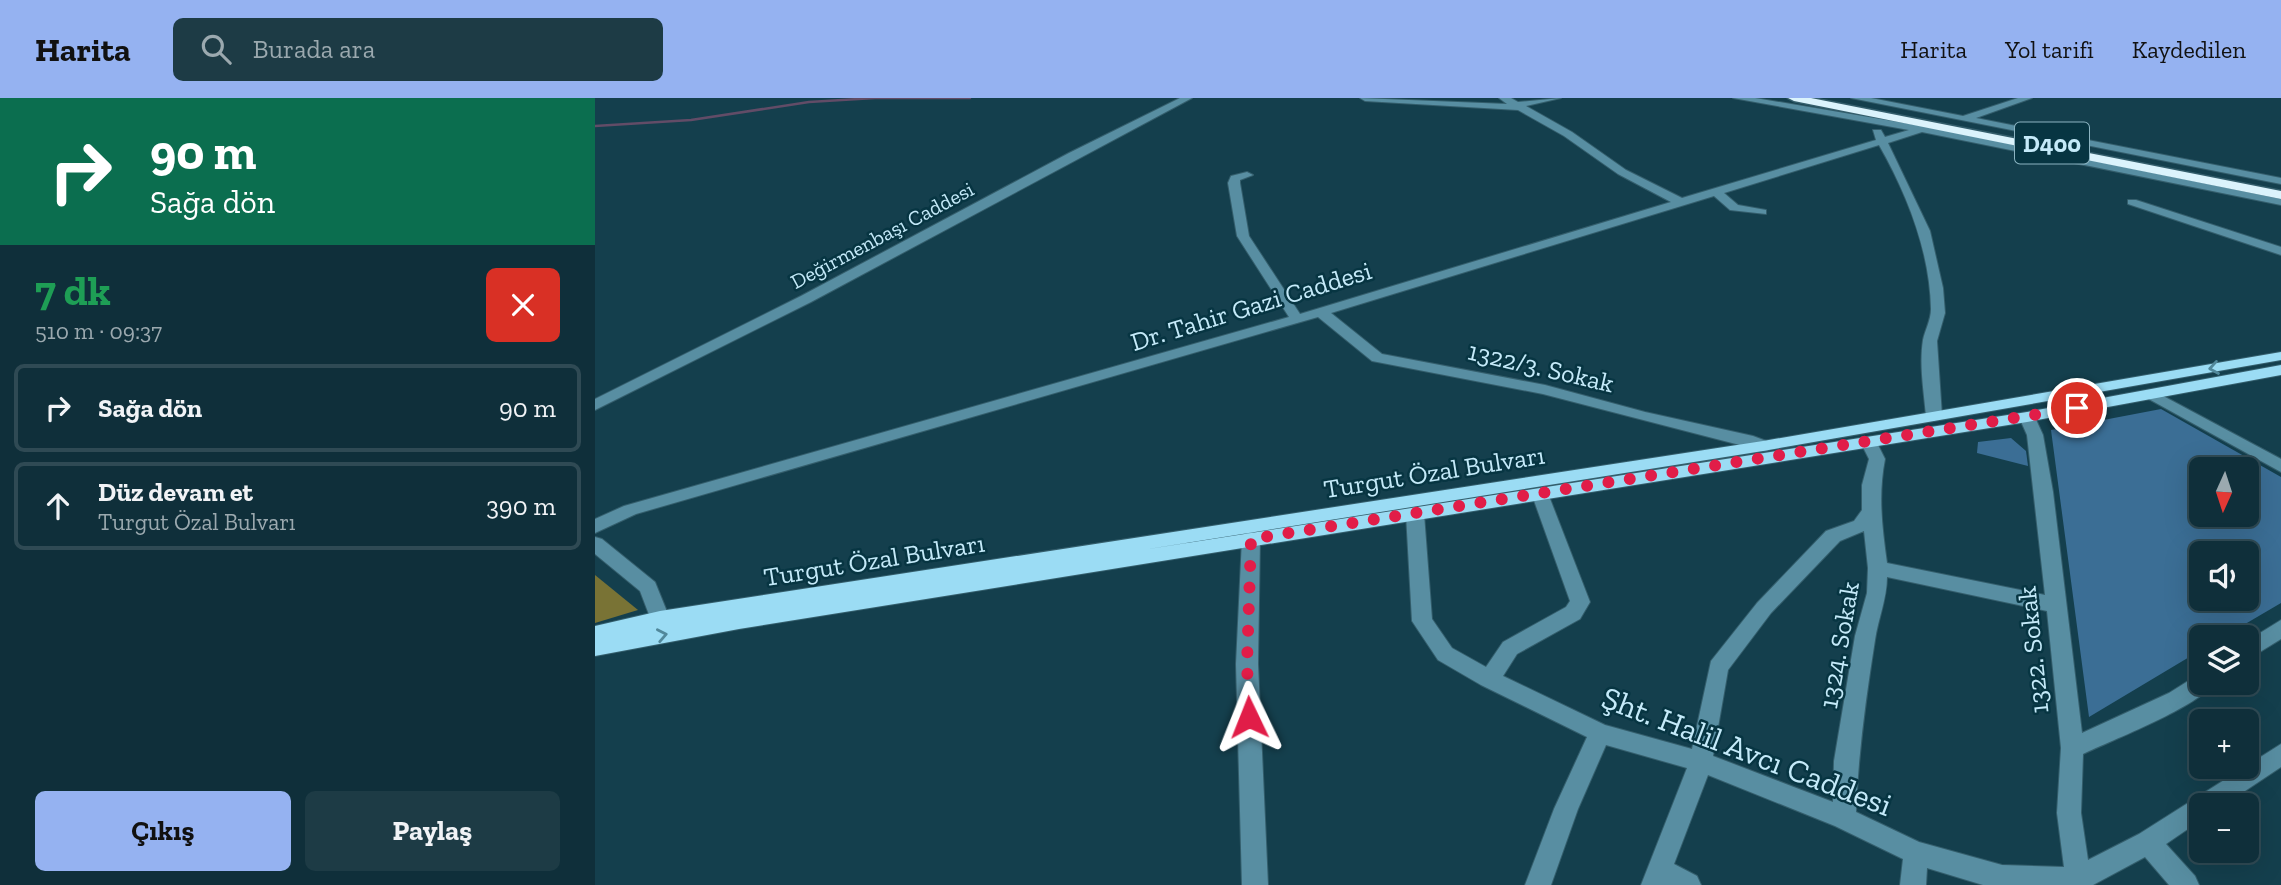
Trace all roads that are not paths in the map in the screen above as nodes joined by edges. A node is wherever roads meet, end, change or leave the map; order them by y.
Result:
1 (1187, 98) edge
2 (1365, 98) edge
3 (1504, 98) edge
4 (1556, 98) edge
5 (1738, 98) edge
6 (1794, 98) edge
7 (1822, 98) edge
8 (1856, 98) edge
9 (2027, 98) edge
10 (1521, 106) junction
11 (1871, 117) junction
12 (1959, 122) junction
13 (1922, 130) junction
14 (1883, 143) junction
15 (1247, 175) dead end
16 (2281, 181) edge
17 (2281, 188) edge
18 (1716, 192) junction
19 (2281, 195) edge
20 (2132, 202) dead end
21 (2281, 202) edge
22 (1682, 203) junction
23 (1762, 212) dead end
24 (2281, 251) edge
25 (1321, 312) junction
26 (1297, 319) junction
27 (2281, 356) edge
28 (2281, 370) edge
29 (2152, 395) junction
30 (595, 405) edge
31 (1934, 416) junction
32 (2027, 416) junction
33 (1868, 441) junction
34 (1763, 446) junction
35 (2281, 466) edge
36 (1542, 495) junction
37 (1871, 511) junction
38 (1415, 514) junction
39 (595, 527) edge
40 (1251, 539) junction
41 (595, 544) edge
42 (1878, 569) junction
43 (2056, 605) junction
44 (660, 619) junction
45 (2281, 628) edge
46 (595, 634) edge
47 (2259, 644) edge
48 (595, 648) edge
49 (1489, 678) junction
50 (2189, 692) edge
51 (1600, 733) junction
52 (2072, 748) junction
53 (2279, 758) edge
54 (1701, 762) junction
55 (2224, 793) edge
56 (2189, 815) edge
57 (1844, 818) junction
58 (2148, 842) junction
59 (1916, 853) junction
60 (1656, 877) edge
61 (2078, 882) edge
62 (1255, 885) edge
63 (1538, 885) edge
64 (1688, 885) edge
65 (1913, 885) edge
66 (2186, 885) edge

1 - 30 street, Değirmenbaşı Caddesi
2 - 10 street
3 - 10 street
4 - 10 street
5 - 11 street
6 - 11 highway, D400
7 - 12 highway, D400
8 - 12 street
9 - 12 street
10 - 22 street
11 - 13 street
11 - 14 street
11 - 19 highway, D400
12 - 16 street
12 - 17 highway, D400
13 - 14 street, Dr. Tahir Gazi Caddesi
13 - 21 street
14 - 18 street, Dr. Tahir Gazi Caddesi
14 - 31 street
15 - 26 street
18 - 22 street, Dr. Tahir Gazi Caddesi
18 - 23 street
20 - 24 street
22 - 25 street, Dr. Tahir Gazi Caddesi
25 - 26 street, Dr. Tahir Gazi Caddesi
25 - 34 street, 1322/3. Sokak
26 - 39 street, Dr. Tahir Gazi Caddesi
27 -> 31 main road, Turgut Özal Bulvarı
28 - 29 main road
29 - 32 main road
29 - 35 street
31 - 34 main road, Turgut Özal Bulvarı
32 - 33 main road
32 - 43 street, 1322. Sokak
33 - 36 main road
33 - 37 street, 1324. Sokak
34 - 44 main road, Turgut Özal Bulvarı
36 - 38 main road
36 - 49 street
37 - 42 street, 1324. Sokak
37 - 54 street
38 - 40 main road
38 - 49 street, Şht. Halil Avcı Caddesi
48 -> 40 main road
40 - 62 street
41 - 44 street
42 - 43 street
42 - 57 street, 1324. Sokak
43 - 52 street, 1322. Sokak
44 - 46 main road, Turgut Özal Bulvarı
45 - 47 street
49 - 51 street, Şht. Halil Avcı Caddesi
50 - 52 street
51 - 54 street, Şht. Halil Avcı Caddesi
51 - 63 street
52 - 61 street, 1322. Sokak
53 - 55 street, Şht. Halil Avcı Caddesi
54 - 57 street, Şht. Halil Avcı Caddesi
54 - 60 street
56 - 58 street, Şht. Halil Avcı Caddesi
57 - 59 street, Şht. Halil Avcı Caddesi
58 - 61 street, Şht. Halil Avcı Caddesi
58 - 66 street
59 - 61 street, Şht. Halil Avcı Caddesi
59 - 65 street
60 - 64 street

